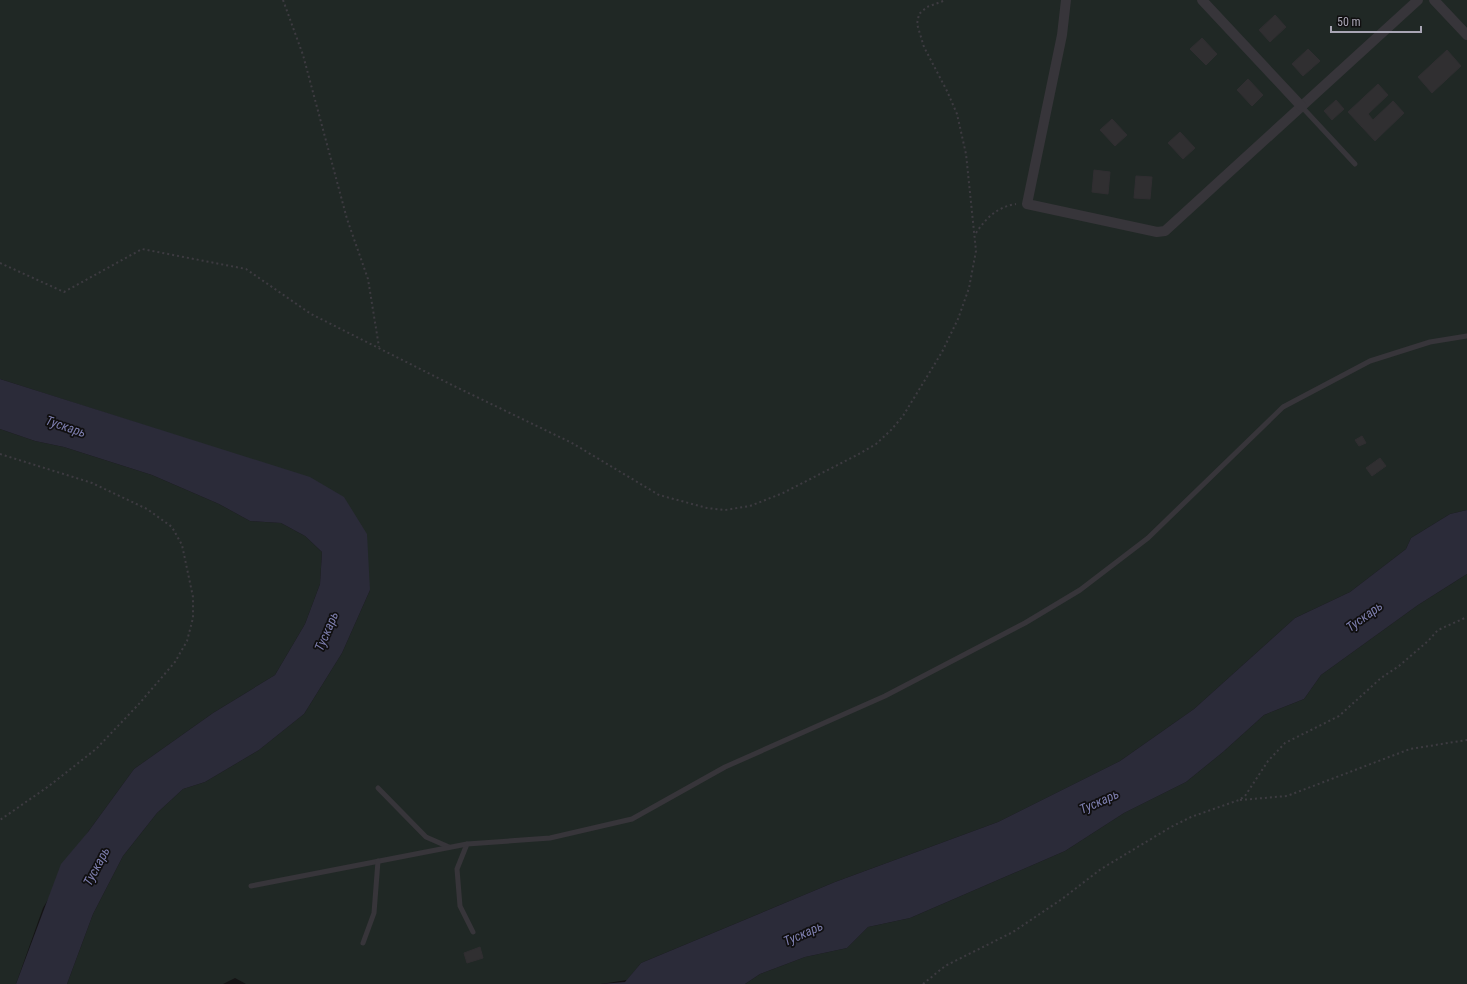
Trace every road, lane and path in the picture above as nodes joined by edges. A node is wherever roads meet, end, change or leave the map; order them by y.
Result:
1 (283, 0) edge
2 (946, 0) edge
3 (1066, 0) edge
4 (1202, 0) edge
5 (1418, 0) edge
6 (1434, 0) edge
7 (1467, 35) edge
8 (1302, 107) junction
9 (1355, 164) dead end
10 (1027, 204) junction
11 (976, 234) junction
12 (0, 263) edge
13 (1467, 336) edge
14 (379, 348) junction
15 (0, 454) edge
16 (1467, 617) edge
17 (1467, 740) edge
18 (378, 788) dead end
19 (1239, 800) junction
20 (0, 820) edge
21 (467, 844) junction
22 (449, 848) junction
23 (378, 861) junction
24 (250, 886) dead end
25 (473, 932) dead end
26 (363, 942) dead end
27 (923, 984) edge

1 - 14 path
2 - 11 path
3 - 10 street
4 - 8 street
5 - 8 street
6 - 7 street
8 - 9 lane
8 - 10 street
10 - 11 path
11 - 14 path
12 - 14 path
13 - 21 lane
15 - 20 path
16 - 19 path
17 - 19 path
18 - 22 lane
19 - 27 path
21 - 22 lane
21 - 25 lane
22 - 23 lane
23 - 24 lane
23 - 26 lane

